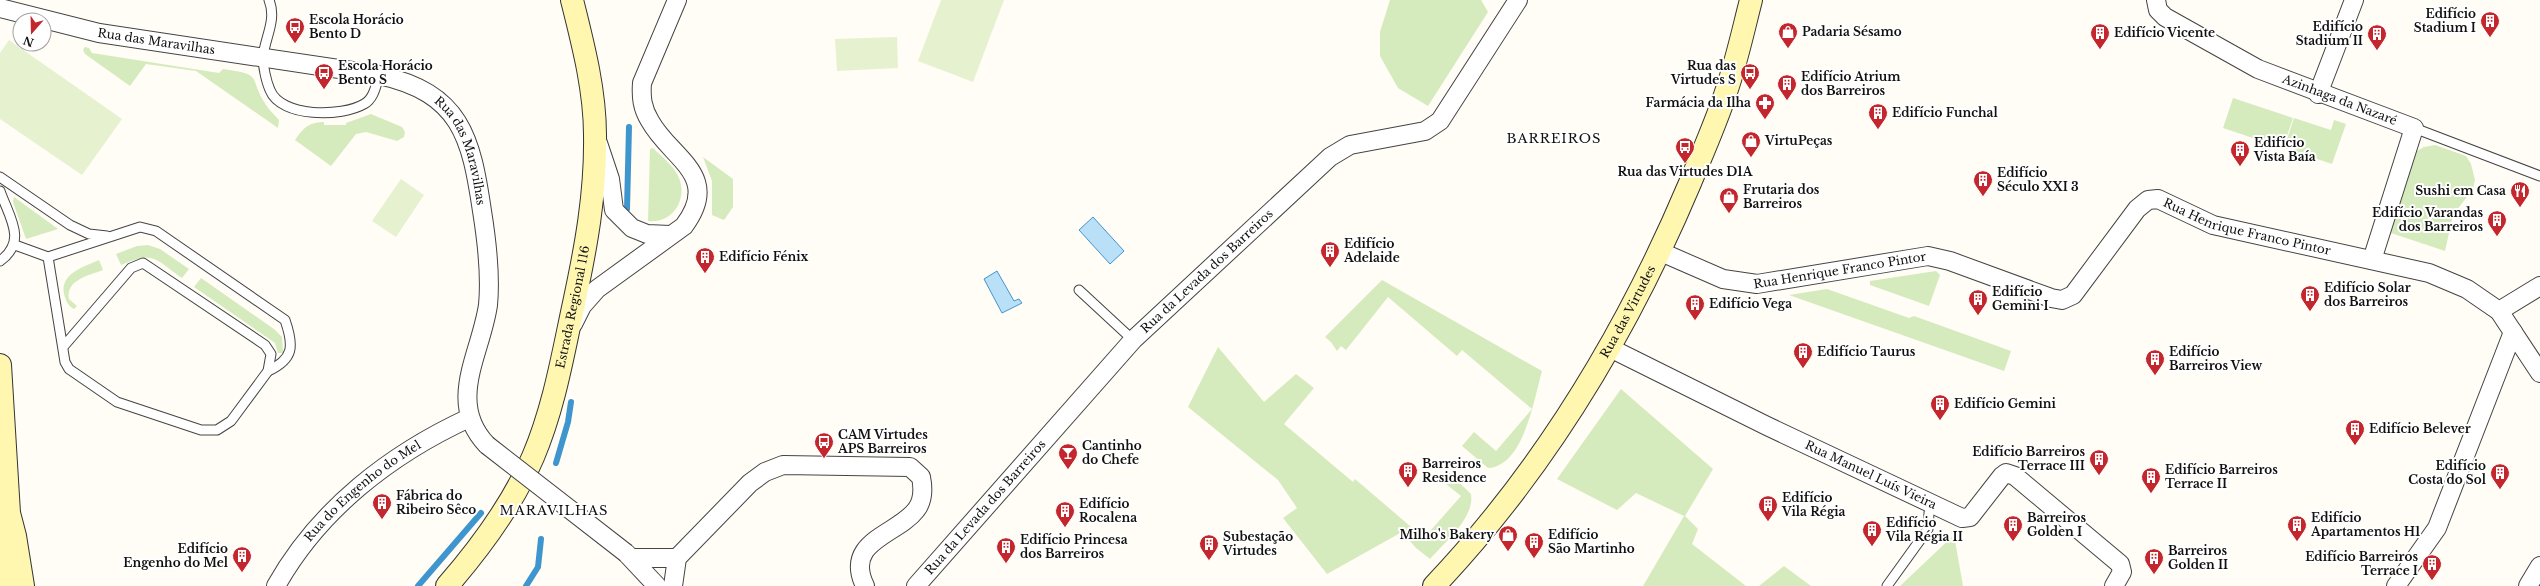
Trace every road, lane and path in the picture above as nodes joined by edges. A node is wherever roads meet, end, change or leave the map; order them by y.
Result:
1 (269, 0) edge
2 (572, 0) edge
3 (677, 0) edge
4 (1518, 0) edge
5 (1751, 0) edge
6 (2156, 0) edge
7 (2354, 0) edge
8 (0, 1) edge
9 (8, 10) edge
10 (263, 57) junction
11 (379, 75) junction
12 (2318, 94) junction
13 (2414, 128) junction
14 (595, 135) junction
15 (2540, 176) edge
16 (0, 177) edge
17 (0, 191) edge
18 (670, 235) junction
19 (113, 236) junction
20 (15, 245) junction
21 (1661, 252) junction
22 (48, 257) junction
23 (2372, 260) junction
24 (0, 261) edge
25 (2540, 286) edge
26 (1079, 290) dead end
27 (2499, 311) junction
28 (2512, 332) junction
29 (568, 333) junction
30 (1132, 340) junction
31 (63, 347) junction
32 (1610, 348) junction
33 (0, 365) edge
34 (268, 371) junction
35 (2540, 373) edge
36 (469, 418) junction
37 (6, 467) junction
38 (0, 487) edge
39 (1933, 505) junction
40 (9, 513) junction
41 (630, 556) junction
42 (677, 558) junction
43 (2540, 566) edge
44 (282, 581) edge
45 (4, 586) edge
46 (23, 586) edge
47 (447, 586) edge
48 (657, 586) edge
49 (673, 586) edge
50 (865, 586) edge
51 (916, 586) edge
52 (1434, 586) edge
53 (1886, 586) edge
54 (2114, 586) edge
55 (2396, 586) edge
56 (2528, 586) edge

1 - 10 lane
2 - 14 main road, Estrada Regional 116
3 - 18 street
4 - 30 street, Rua da Levada dos Barreiros
5 - 21 main road, Rua das Virtudes
6 - 12 street, Azinhaga da Nazaré
7 - 12 street
8 - 9 street, Rua das Maravilhas
9 - 10 street, Rua das Maravilhas
10 - 11 street, Rua das Maravilhas
10 - 11 lane
11 - 36 street, Rua das Maravilhas
12 - 13 street, Azinhaga da Nazaré
13 - 15 lane, Azinhaga da Nazaré
13 - 23 street
14 - 18 street
14 - 29 main road, Estrada Regional 116
16 - 19 lane
17 - 20 lane
18 - 29 street
19 - 22 lane
19 - 34 lane
20 - 22 lane
20 - 24 lane
21 - 23 street, Rua Henrique Franco Pintor
21 - 32 main road, Rua das Virtudes
22 - 31 lane
23 - 27 street, Rua Henrique Franco Pintor
25 - 27 street
26 - 30 lane
27 - 28 street, Rua Henrique Franco Pintor
28 - 35 street, Rua Henrique Franco Pintor
28 - 55 street
29 - 47 main road, Estrada Regional 116
30 - 51 street, Rua da Levada dos Barreiros
31 - 34 lane
31 - 34 lane
32 - 39 street, Rua Manuel Luís Vieira
32 - 52 main road, Rua das Virtudes
33 - 37 main road
36 - 41 street, Rua das Maravilhas, bridge
36 - 44 street, Rua do Engenho do Mel
37 - 38 main road
37 - 40 main road
39 - 53 lane
39 - 54 street, Rua Manuel Luís Vieira
40 - 45 main road
40 - 46 main road
41 - 42 street
41 - 48 street
42 - 49 street
42 - 50 street
43 - 56 street

